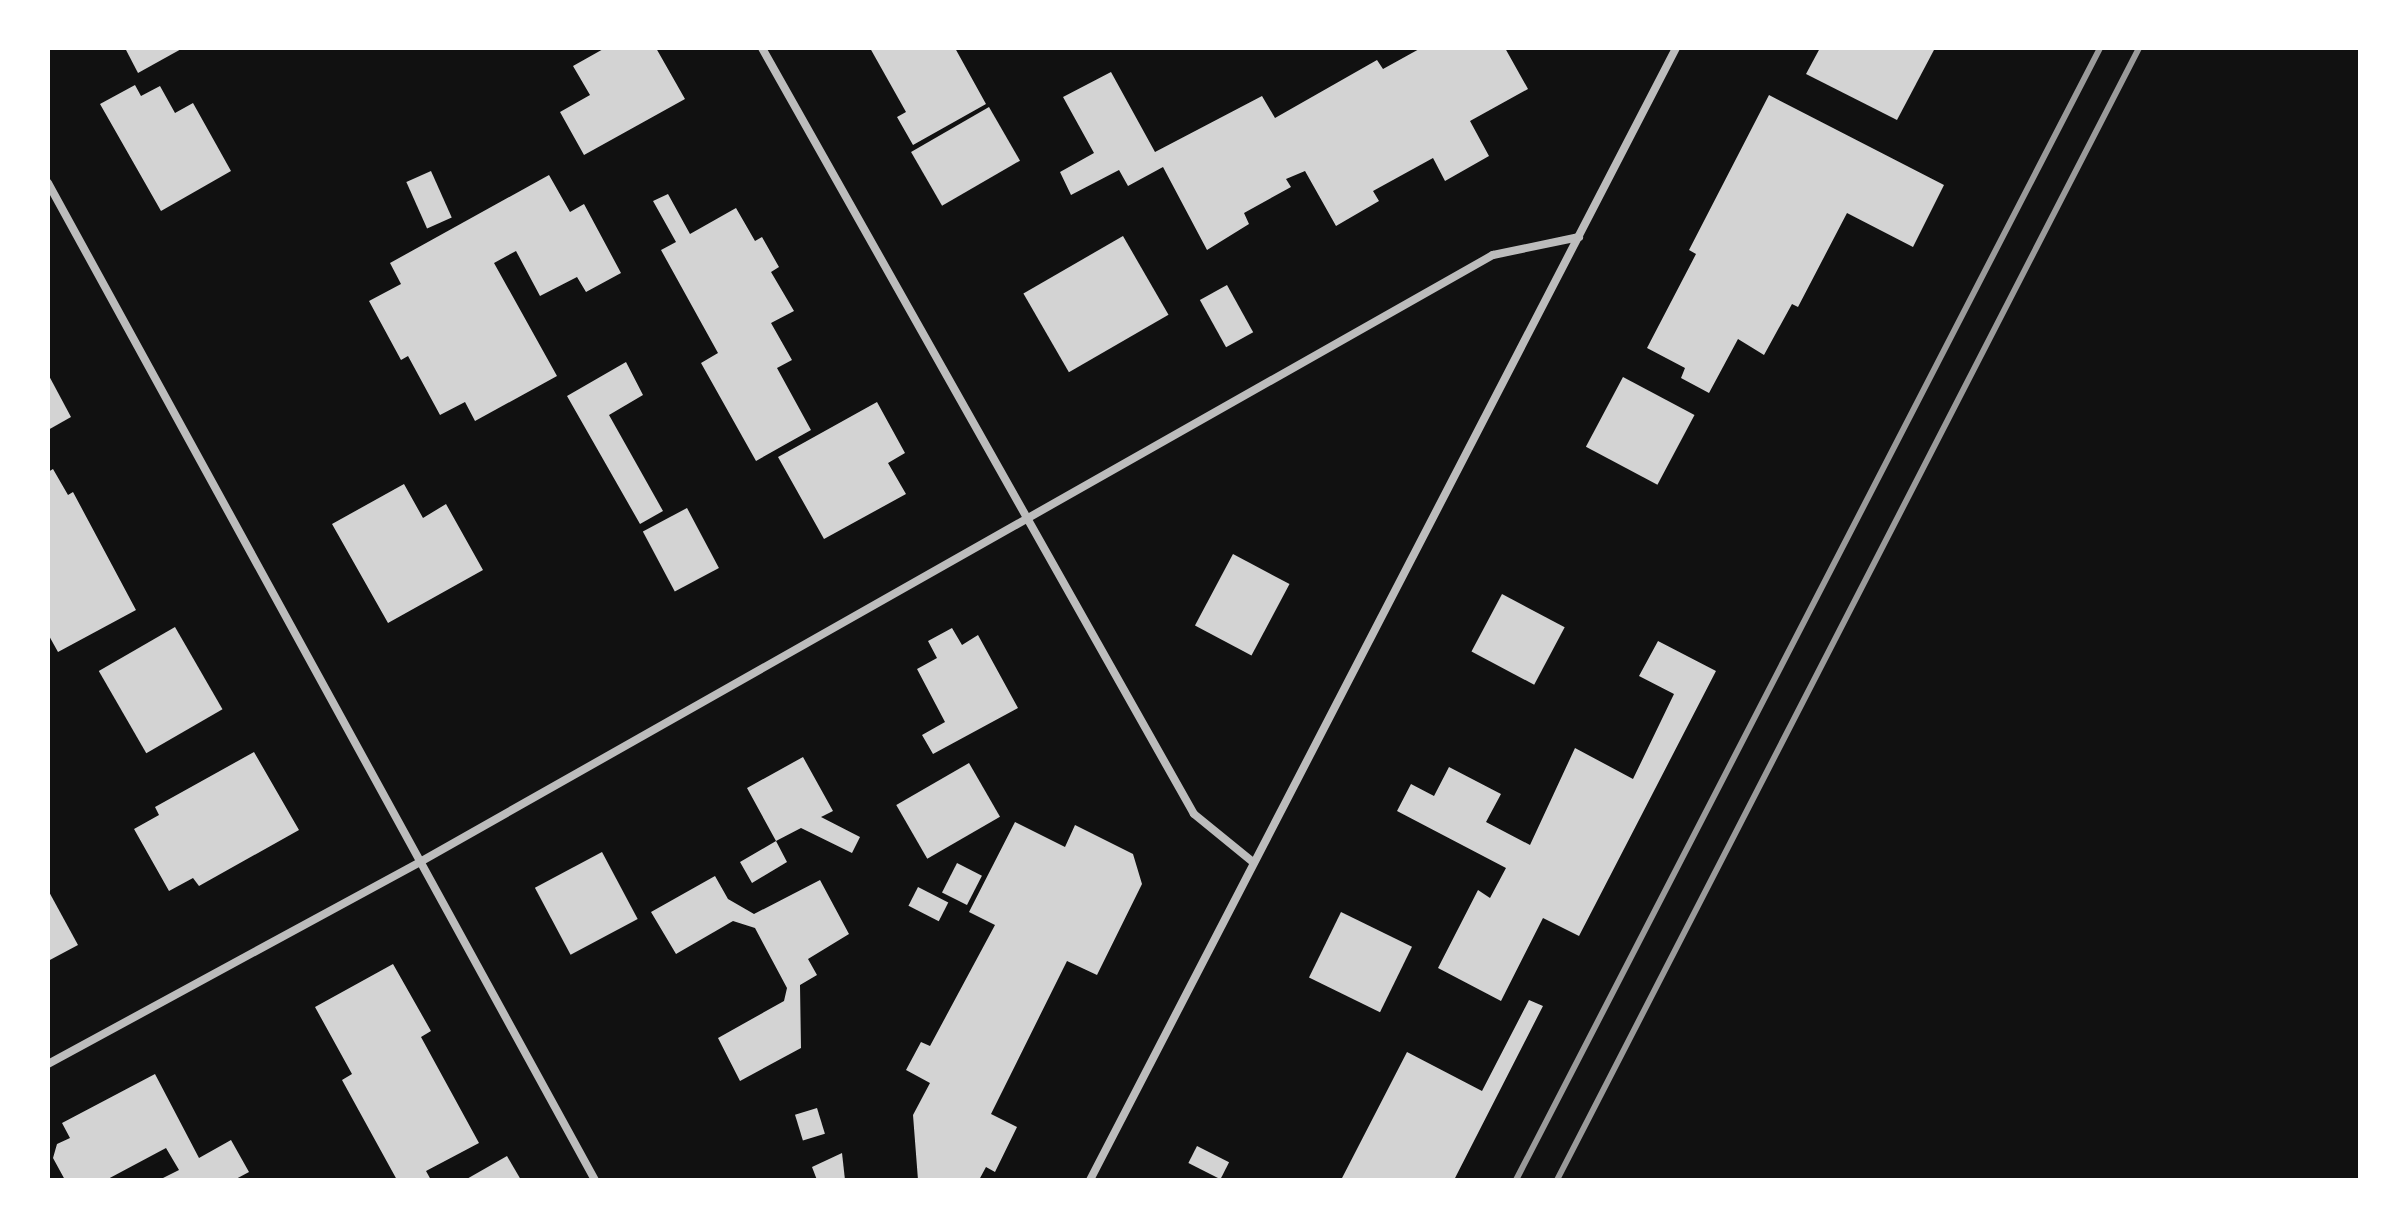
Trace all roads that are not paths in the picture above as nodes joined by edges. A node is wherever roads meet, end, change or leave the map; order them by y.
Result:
1 (762, 48) edge
2 (1676, 48) edge
3 (48, 183) edge
4 (1579, 237) junction
5 (1024, 518) junction
6 (420, 862) junction
7 (1254, 863) junction
8 (48, 1064) edge
9 (595, 1180) edge
10 (1090, 1180) edge

1 - 5 street
2 - 4 street
3 - 6 street
4 - 5 street
4 - 7 street
5 - 6 street
5 - 7 street
6 - 8 street
6 - 9 street
7 - 10 street

